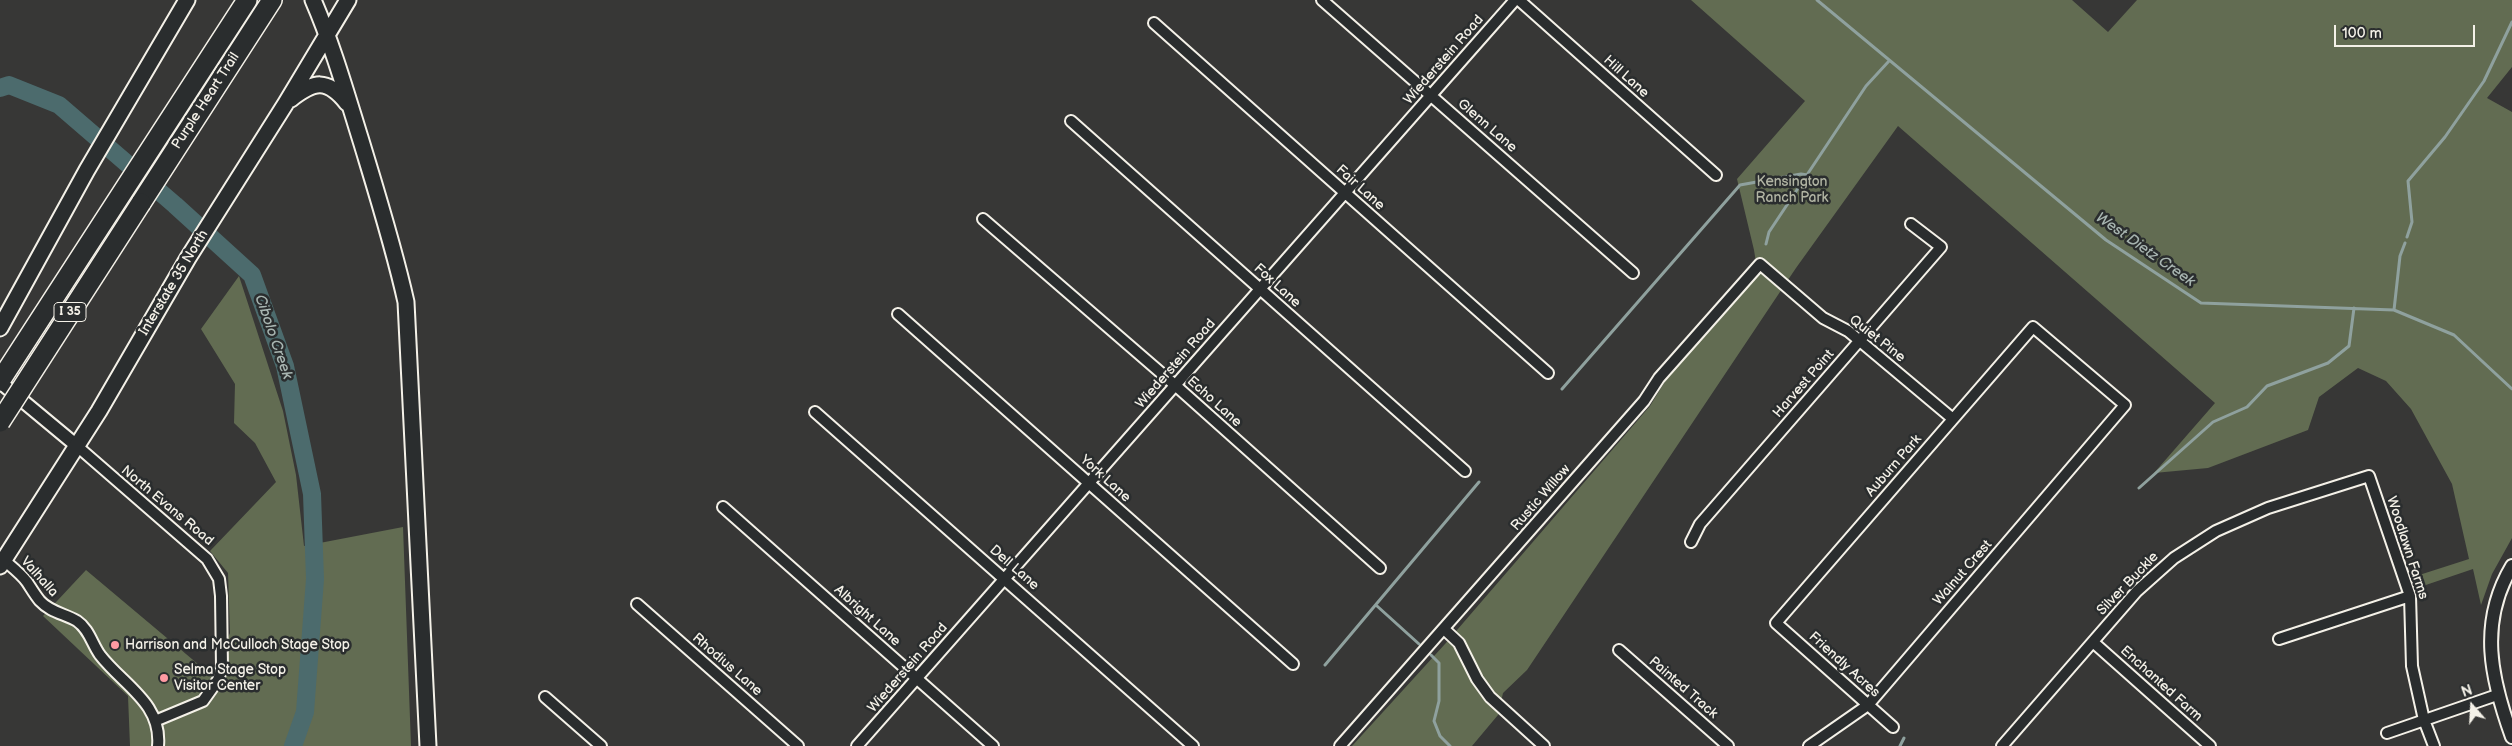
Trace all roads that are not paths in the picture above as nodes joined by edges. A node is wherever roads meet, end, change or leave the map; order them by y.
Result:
1 (187, 0) edge
2 (246, 0) edge
3 (272, 0) edge
4 (313, 0) edge
5 (348, 0) edge
6 (1322, 0) edge
7 (1517, 0) edge
8 (1154, 22) dead end
9 (328, 33) junction
10 (1431, 95) junction
11 (286, 103) junction
12 (351, 108) junction
13 (1071, 121) dead end
14 (1716, 176) dead end
15 (1345, 193) junction
16 (983, 219) dead end
17 (1911, 224) dead end
18 (1760, 264) joint
19 (1633, 273) dead end
20 (1260, 289) junction
21 (898, 314) dead end
22 (2033, 327) joint
23 (0, 328) edge
24 (1860, 342) junction
25 (1548, 373) dead end
26 (0, 382) edge
27 (1175, 385) junction
28 (815, 412) dead end
29 (1953, 419) junction
30 (0, 422) edge
31 (77, 446) junction
32 (1465, 471) dead end
33 (2369, 476) joint
34 (1089, 483) junction
35 (723, 507) dead end
36 (1691, 542) dead end
37 (2, 563) edge
38 (2512, 566) edge
39 (1380, 568) dead end
40 (1005, 578) junction
41 (2410, 596) junction
42 (638, 604) dead end
43 (1776, 623) joint
44 (1444, 629) junction
45 (2280, 639) dead end
46 (2093, 642) junction
47 (1619, 650) dead end
48 (1293, 664) dead end
49 (917, 678) junction
50 (2497, 695) junction
51 (546, 697) dead end
52 (1868, 705) junction
53 (2424, 720) junction
54 (155, 722) junction
55 (1893, 727) dead end
56 (2387, 733) dead end
57 (2512, 737) edge
58 (2005, 742) edge
59 (158, 746) edge
60 (428, 746) edge
61 (601, 746) edge
62 (798, 746) edge
63 (857, 746) edge
64 (993, 746) edge
65 (1193, 746) edge
66 (1340, 746) edge
67 (1544, 746) edge
68 (1728, 746) edge
69 (1809, 746) edge
70 (2018, 746) edge
71 (2210, 746) edge
72 (2434, 746) edge

1 - 23 main road
2 - 26 highway, Purple Heart Trail / I 35
3 - 30 highway, Purple Heart Trail / I 35, bridge
4 - 9 main road
5 - 9 main road, Interstate 35 North
6 - 10 street, Glenn Lane
7 - 10 street, Wiederstein Road
7 - 14 street, Hill Lane
8 - 15 street, Fair Lane
9 - 11 main road, Interstate 35 North
9 - 12 main road
10 - 15 street, Wiederstein Road
10 - 19 street, Glenn Lane
11 - 12 main road
11 - 31 main road, Interstate 35 North
12 - 60 main road
13 - 20 street, Fox Lane
15 - 20 street, Wiederstein Road
15 - 25 street, Fair Lane
16 - 27 street, Echo Lane
17 - 24 street, Harvest Point
18 - 24 street, Quiet Pine
18 - 44 street, Rustic Willow
20 - 27 street, Wiederstein Road
20 - 32 street, Fox Lane
21 - 34 street, York Lane
22 - 29 street, Auburn Park
22 - 52 street, Walnut Crest
24 - 29 street, Quiet Pine
24 - 36 street, Harvest Point
26 - 31 street, North Evans Road
27 - 34 street, Wiederstein Road
27 - 39 street, Echo Lane
28 - 40 street, Dell Lane
29 - 43 street, Auburn Park
31 - 37 main road, Interstate 35 North
31 - 54 street, North Evans Road
33 - 41 street, Woodlawn Farms
33 - 46 street, Silver Buckle
34 - 40 street, Wiederstein Road
34 - 48 street, York Lane
35 - 49 street, Albright Lane
37 - 54 street, Valhalla
38 - 50 street
40 - 49 street, Wiederstein Road
40 - 65 street, Dell Lane
41 - 45 street
41 - 53 street, Woodlawn Farms
42 - 62 street, Rhodius Lane
43 - 52 street, Friendly Acres
44 - 66 street, Rustic Willow
44 - 67 street
46 - 58 street, Silver Buckle
46 - 71 street, Enchanted Farm
47 - 68 street, Painted Track
49 - 63 street, Wiederstein Road
49 - 64 street, Albright Lane
50 - 53 street
50 - 57 street
51 - 61 street
52 - 55 street, Friendly Acres
52 - 69 street, Walnut Crest
53 - 56 street
53 - 72 street, Woodlawn Farms
54 - 59 street, Valhalla
58 - 70 street

